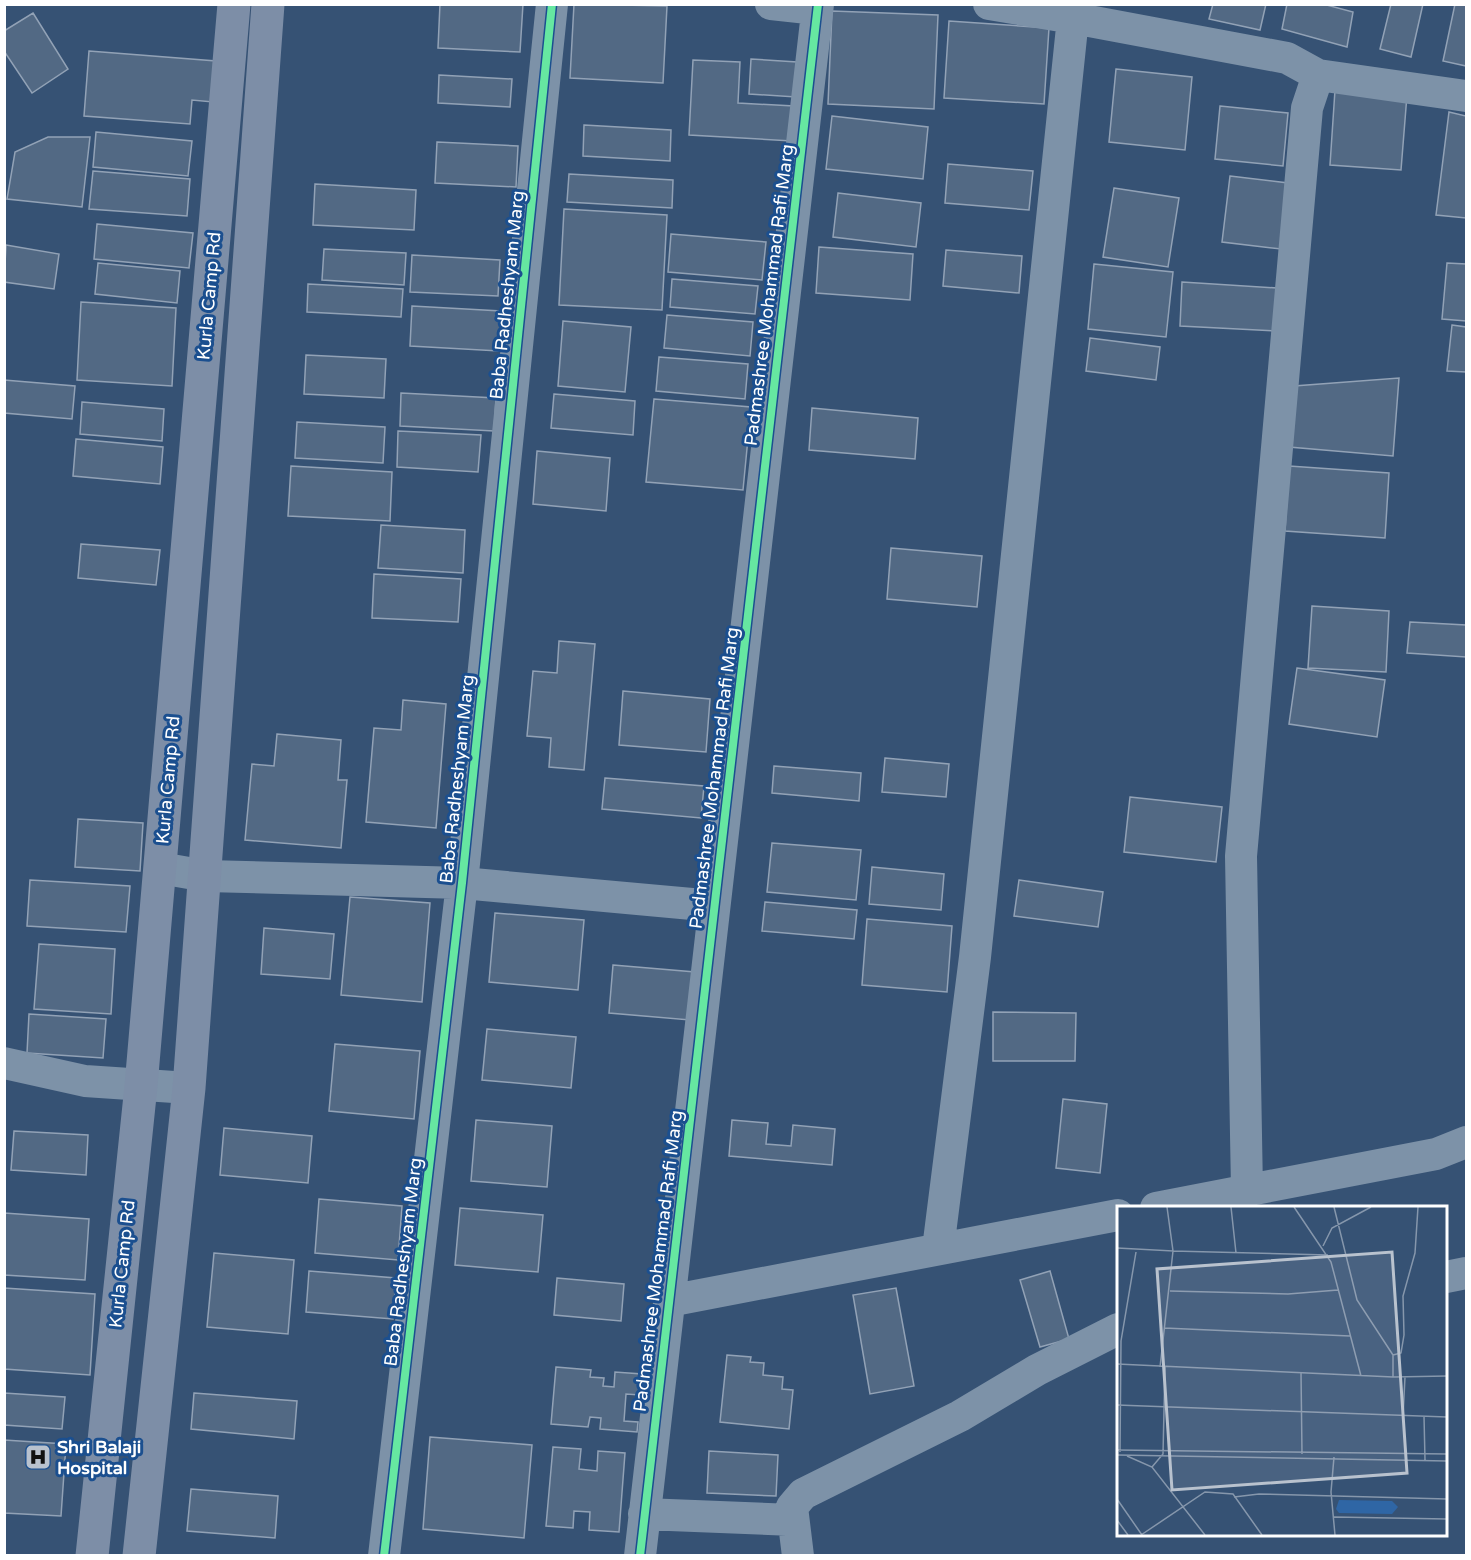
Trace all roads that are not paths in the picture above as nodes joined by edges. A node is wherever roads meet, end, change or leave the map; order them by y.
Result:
1 (234, 4) edge
2 (268, 4) edge
3 (552, 4) edge
4 (771, 4) edge
5 (988, 4) edge
6 (817, 7) edge
7 (1073, 18) junction
8 (1318, 75) junction
9 (1467, 96) edge
10 (160, 868) junction
11 (206, 876) junction
12 (462, 883) junction
13 (714, 906) junction
14 (4, 1063) edge
15 (141, 1086) junction
16 (189, 1088) junction
17 (1467, 1142) edge
18 (1247, 1190) junction
19 (1166, 1206) edge
20 (1117, 1215) edge
21 (938, 1249) junction
22 (1467, 1273) edge
23 (1447, 1277) edge
24 (669, 1300) junction
25 (1117, 1330) edge
26 (645, 1514) junction
27 (793, 1520) junction
28 (92, 1556) edge
29 (139, 1556) edge
30 (384, 1556) edge
31 (640, 1556) edge
32 (798, 1556) edge

1 - 10 main road, Kurla Camp Rd
2 - 11 main road, Kurla Camp Rd
3 - 12 street, Baba Radheshyam Marg
4 - 6 street
5 - 7 street
6 - 13 street, Padmashree Mohammad Rafi Marg
7 - 8 street
7 - 21 street
8 - 9 street
8 - 18 street
10 - 11 street
10 - 15 main road, Kurla Camp Rd
11 - 12 street
11 - 16 main road, Kurla Camp Rd
12 - 13 street
12 - 30 street, Baba Radheshyam Marg
13 - 24 street, Padmashree Mohammad Rafi Marg
14 - 15 street
15 - 16 street
15 - 28 main road, Kurla Camp Rd
16 - 29 main road, Kurla Camp Rd
17 - 18 street
18 - 19 street
20 - 21 street
21 - 24 street
22 - 23 street
24 - 26 street, Padmashree Mohammad Rafi Marg
25 - 27 street
26 - 27 street
26 - 31 street, Padmashree Mohammad Rafi Marg
27 - 32 street

